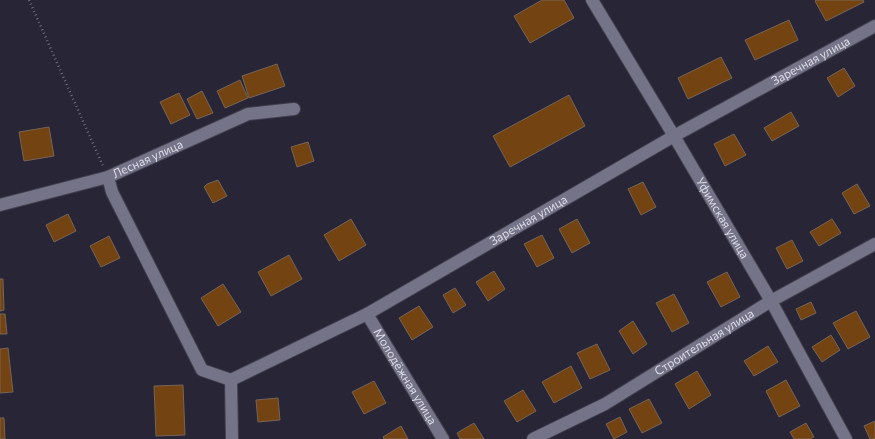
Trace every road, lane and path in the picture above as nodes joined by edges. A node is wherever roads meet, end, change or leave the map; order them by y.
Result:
1 (29, 0) edge
2 (592, 0) edge
3 (875, 26) edge
4 (294, 109) dead end
5 (674, 136) junction
6 (108, 177) junction
7 (0, 205) edge
8 (875, 244) edge
9 (771, 301) junction
10 (367, 314) junction
11 (231, 380) junction
12 (232, 439) edge
13 (443, 439) edge
14 (533, 439) edge
15 (846, 439) edge

1 - 6 path
2 - 5 street, Уфимская улица
3 - 5 street, Заречная улица
4 - 6 street, Лесная улица
5 - 9 street, Уфимская улица
5 - 10 street, Заречная улица
6 - 7 street, Лесная улица
6 - 11 street
8 - 9 street, Строительная улица
9 - 14 street, Строительная улица
9 - 15 street, Уфимская улица
10 - 11 street, Заречная улица
10 - 13 street, Молодёжная улица
11 - 12 street

